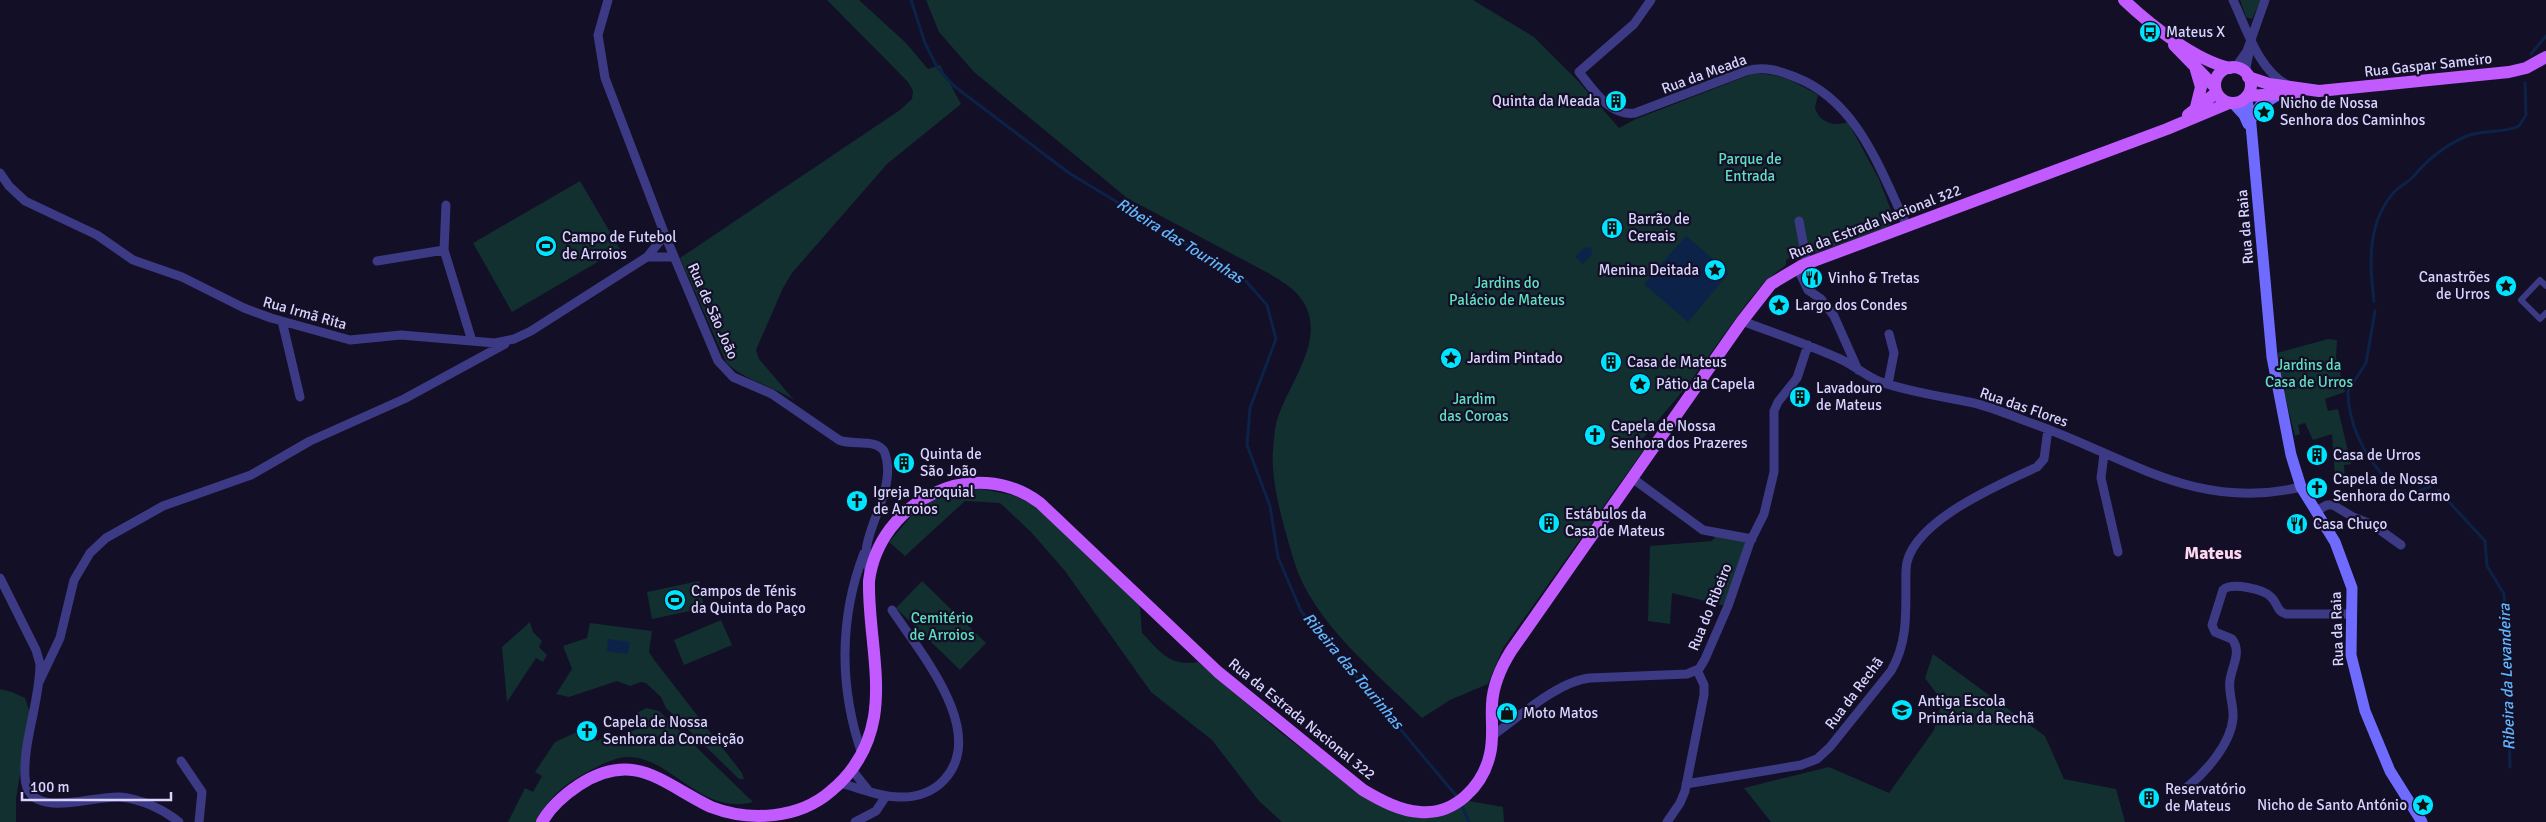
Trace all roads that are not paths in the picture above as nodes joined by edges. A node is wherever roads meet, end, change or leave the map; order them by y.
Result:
1 (608, 0) edge
2 (1651, 0) edge
3 (2124, 0) edge
4 (2233, 0) edge
5 (2265, 0) edge
6 (2162, 32) junction
7 (2251, 38) junction
8 (2546, 57) edge
9 (2195, 66) junction
10 (2240, 71) junction
11 (2216, 90) junction
12 (2310, 91) junction
13 (2246, 96) junction
14 (2276, 96) junction
15 (2231, 103) junction
16 (2195, 110) junction
17 (2250, 120) junction
18 (2167, 129) junction
19 (2252, 136) junction
20 (0, 173) edge
21 (446, 204) dead end
22 (1799, 221) dead end
23 (1907, 226) junction
24 (665, 235) junction
25 (444, 250) junction
26 (647, 257) junction
27 (674, 257) junction
28 (377, 261) dead end
29 (1802, 265) junction
30 (2546, 286) edge
31 (2546, 313) edge
32 (282, 321) junction
33 (1742, 321) junction
34 (1889, 334) dead end
35 (514, 340) junction
36 (472, 341) junction
37 (1808, 345) junction
38 (1858, 370) junction
39 (1888, 384) junction
40 (300, 397) dead end
41 (2048, 429) junction
42 (2104, 454) junction
43 (1632, 478) junction
44 (2301, 487) junction
45 (2316, 511) junction
46 (1752, 539) junction
47 (868, 544) junction
48 (2400, 545) dead end
49 (2118, 552) dead end
50 (870, 572) junction
51 (0, 578) edge
52 (892, 610) dead end
53 (2352, 614) junction
54 (1697, 670) junction
55 (39, 682) junction
56 (1492, 736) junction
57 (862, 754) junction
58 (181, 761) dead end
59 (852, 770) junction
60 (840, 783) junction
61 (1686, 784) junction
62 (2186, 788) dead end
63 (868, 790) junction
64 (886, 796) junction
65 (179, 822) edge
66 (199, 822) edge
67 (542, 822) edge
68 (855, 822) edge
69 (1667, 822) edge
70 (2422, 822) edge

1 - 24 street, Rua de São João
2 - 23 street, Rua da Meada
3 - 6 main road
4 - 7 street
5 - 7 street
6 - 9 main road
6 - 10 main road
7 - 10 street
7 - 12 street
8 - 12 main road, Rua Gaspar Sameiro
9 - 11 main road
9 - 16 main road
10 - 11 main road
10 - 12 main road
10 - 13 main road
11 - 15 main road
11 - 16 main road
12 - 14 main road
13 - 14 main road
13 - 15 main road
13 - 17 main road, Rua da Raia
14 - 17 main road
15 - 18 main road
15 - 19 main road
16 - 18 main road
17 - 19 main road, Rua da Raia
18 - 23 main road, Rua da Estrada Nacional 322
19 - 44 main road, Rua da Raia
20 - 32 street, Rua Irmã Rita
21 - 25 street
22 - 29 street
23 - 29 main road, Rua da Estrada Nacional 322
24 - 26 street
24 - 27 street, Rua de São João
25 - 28 street
25 - 36 street
26 - 27 street
26 - 35 street, Rua Irmã Rita
27 - 47 street, Rua de São João
29 - 33 main road, Rua da Estrada Nacional 322
29 - 38 street
30 - 31 street
32 - 36 street, Rua Irmã Rita
32 - 40 street
33 - 37 street, Rua das Flores
33 - 43 main road, Rua da Estrada Nacional 322
34 - 39 street
35 - 36 street, Rua Irmã Rita
35 - 55 street
37 - 38 street, Rua das Flores
37 - 46 street, Rua do Ribeiro
38 - 39 street, Rua das Flores
39 - 41 street, Rua das Flores
41 - 42 street, Rua das Flores
41 - 61 street, Rua da Rechã
42 - 44 street, Rua das Flores
42 - 49 street
43 - 46 street
43 - 56 main road, Rua da Estrada Nacional 322
44 - 45 main road, Rua da Raia
45 - 48 street
45 - 53 main road, Rua da Raia
46 - 54 street, Rua do Ribeiro
47 - 50 street, Rua de São João
47 - 57 street
50 - 56 main road, Rua da Estrada Nacional 322
50 - 57 main road, Rua da Estrada Nacional 322
51 - 55 street
52 - 64 street
53 - 62 street
53 - 70 main road, Rua da Raia
54 - 56 street, Rua do Ribeiro
54 - 61 street
55 - 65 street
57 - 59 main road, Rua da Estrada Nacional 322
58 - 66 street
59 - 60 main road, Rua da Estrada Nacional 322
59 - 63 street
60 - 63 street
60 - 67 main road, Rua da Estrada Nacional 322
61 - 69 street
63 - 64 street
64 - 68 street

